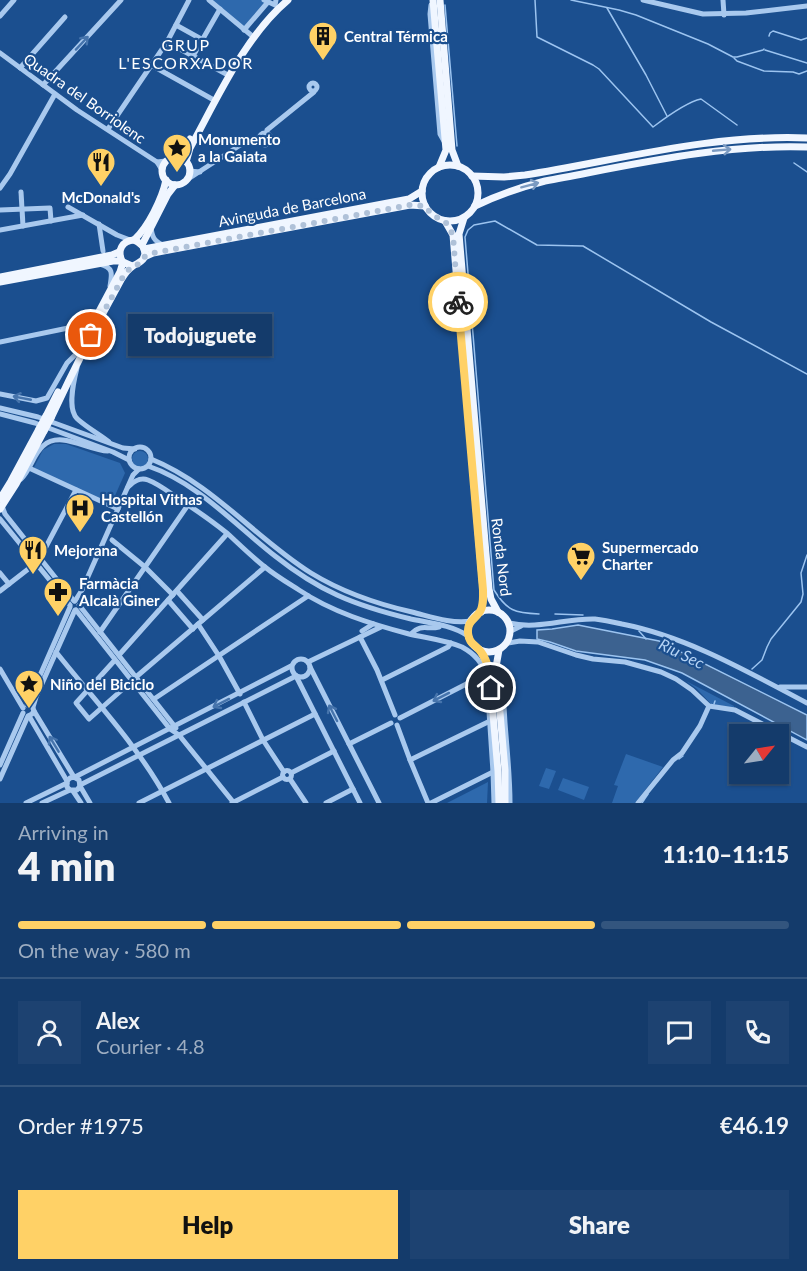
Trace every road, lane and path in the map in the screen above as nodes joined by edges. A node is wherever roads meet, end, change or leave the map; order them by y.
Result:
1 (14, 0) edge
2 (121, 0) edge
3 (189, 0) edge
4 (208, 0) edge
5 (288, 0) edge
6 (433, 0) edge
7 (440, 0) edge
8 (643, 0) edge
9 (723, 0) edge
10 (781, 0) edge
11 (273, 1) edge
12 (667, 3) edge
13 (807, 6) edge
14 (220, 9) junction
15 (782, 9) junction
16 (724, 15) junction
17 (0, 16) edge
18 (65, 17) dead end
19 (176, 25) junction
20 (244, 30) junction
21 (251, 35) junction
22 (203, 40) junction
23 (167, 42) junction
24 (0, 53) edge
25 (193, 56) junction
26 (151, 65) junction
27 (20, 68) junction
28 (226, 74) junction
29 (43, 85) junction
30 (312, 91) dead end
31 (55, 94) junction
32 (212, 99) junction
33 (108, 129) junction
34 (267, 133) junction
35 (258, 138) junction
36 (807, 138) edge
37 (807, 147) edge
38 (175, 157) junction
39 (166, 161) junction
40 (157, 162) junction
41 (186, 162) junction
42 (458, 166) junction
43 (439, 167) junction
44 (162, 170) junction
45 (189, 171) junction
46 (202, 172) junction
47 (472, 176) junction
48 (166, 180) junction
49 (179, 184) junction
50 (0, 188) edge
51 (422, 191) junction
52 (21, 192) dead end
53 (425, 206) junction
54 (476, 206) junction
55 (68, 207) dead end
56 (22, 209) junction
57 (0, 210) edge
58 (83, 215) junction
59 (464, 218) junction
60 (51, 221) junction
61 (445, 221) junction
62 (99, 224) junction
63 (23, 226) junction
64 (151, 227) junction
65 (0, 230) edge
66 (117, 235) junction
67 (132, 240) junction
68 (165, 246) junction
69 (121, 248) junction
70 (144, 250) junction
71 (103, 251) dead end
72 (122, 261) junction
73 (98, 264) junction
74 (132, 266) junction
75 (0, 277) edge
76 (0, 282) edge
77 (110, 289) junction
78 (93, 322) junction
79 (73, 327) junction
80 (85, 337) junction
81 (0, 342) edge
82 (79, 354) junction
83 (0, 394) edge
84 (0, 408) edge
85 (0, 414) edge
86 (42, 430) junction
87 (113, 448) junction
88 (135, 449) junction
89 (151, 459) junction
90 (131, 463) junction
91 (29, 468) junction
92 (143, 468) junction
93 (133, 476) junction
94 (147, 480) junction
95 (16, 484) junction
96 (128, 487) junction
97 (75, 491) junction
98 (1, 504) edge
99 (188, 505) junction
100 (118, 509) junction
101 (4, 520) edge
102 (227, 534) junction
103 (112, 540) dead end
104 (38, 560) junction
105 (145, 567) junction
106 (264, 567) junction
107 (0, 573) edge
108 (9, 584) junction
109 (82, 590) junction
110 (0, 591) edge
111 (175, 593) junction
112 (66, 594) junction
113 (308, 596) junction
114 (168, 600) junction
115 (75, 605) junction
116 (481, 612) junction
117 (498, 612) junction
118 (80, 617) junction
119 (72, 618) junction
120 (361, 620) junction
121 (471, 621) junction
122 (509, 623) junction
123 (198, 624) junction
124 (373, 624) junction
125 (521, 626) junction
126 (381, 627) junction
127 (444, 627) junction
128 (100, 632) junction
129 (370, 632) junction
130 (511, 633) junction
131 (411, 634) junction
132 (359, 635) junction
133 (468, 636) junction
134 (520, 641) junction
135 (451, 643) junction
136 (508, 643) junction
137 (480, 650) junction
138 (500, 650) junction
139 (56, 652) junction
140 (219, 656) junction
141 (117, 658) junction
142 (309, 665) junction
143 (291, 666) junction
144 (0, 669) edge
145 (496, 674) junction
146 (296, 676) junction
147 (134, 679) junction
148 (385, 679) junction
149 (778, 687) junction
150 (807, 687) edge
151 (491, 688) junction
152 (87, 690) junction
153 (240, 694) junction
154 (154, 699) junction
155 (244, 702) junction
156 (807, 703) edge
157 (709, 706) junction
158 (101, 708) junction
159 (28, 710) junction
160 (315, 714) junction
161 (397, 717) junction
162 (490, 721) junction
163 (33, 724) junction
164 (394, 724) junction
165 (24, 727) junction
166 (173, 727) junction
167 (179, 735) junction
168 (263, 740) junction
169 (349, 744) junction
170 (134, 747) junction
171 (807, 747) edge
172 (334, 751) junction
173 (139, 755) junction
174 (412, 759) junction
175 (0, 765) edge
176 (206, 769) junction
177 (494, 772) junction
178 (283, 774) junction
179 (290, 776) junction
180 (75, 777) junction
181 (0, 779) edge
182 (67, 782) junction
183 (80, 786) junction
184 (353, 789) junction
185 (71, 790) junction
186 (163, 791) junction
187 (26, 803) edge
188 (42, 803) edge
189 (81, 803) edge
190 (90, 803) edge
191 (139, 803) edge
192 (170, 803) edge
193 (233, 803) edge
194 (306, 803) edge
195 (326, 803) edge
196 (360, 803) edge
197 (379, 803) edge
198 (430, 803) edge
199 (494, 803) edge
200 (499, 803) edge
201 (505, 803) edge
202 (510, 803) edge
203 (638, 803) edge

1 - 17 street
29 -> 2 street
3 - 19 street
4 - 14 street
5 - 41 main road
6 - 43 main road
7 - 42 main road
8 - 12 street
9 - 16 street
10 - 15 street
11 - 20 street
11 - 21 main road
12 - 16 street
13 - 15 street
14 - 20 street
14 - 22 street
15 - 16 street
18 - 27 street
19 - 22 street
19 - 23 street
20 - 21 street
21 - 28 main road
22 - 25 street
23 - 25 street
23 - 26 street
24 - 27 street, Quadra del Borriolenc
25 - 28 street
26 - 32 street
26 - 33 street
27 - 29 street, Quadra del Borriolenc
28 - 32 main road
29 - 31 street, Quadra del Borriolenc
30 - 34 street
31 - 33 street, Quadra del Borriolenc
31 - 50 street
32 - 38 main road
33 - 40 street, Quadra del Borriolenc
34 - 35 street
34 - 35 street
35 - 46 street
36 - 47 main road
54 -> 37 main road
38 - 39 main road
38 - 41 main road
39 - 40 street
39 - 44 main road
40 - 44 street, Quadra del Borriolenc
41 - 45 main road
42 - 43 main road
42 - 47 main road
43 - 51 main road
44 - 48 main road
45 - 46 street
45 - 49 main road
46 - 49 street
47 - 54 main road
48 - 49 main road
48 - 67 main road
49 - 64 main road
51 - 53 main road
51 - 68 main road, Avinguda de Barcelona
52 - 56 street
53 - 61 main road
53 - 70 main road, Avinguda de Barcelona
54 - 59 main road
55 - 58 street
56 - 57 street
56 - 60 street
56 - 63 street
58 - 60 street
58 - 62 street
59 - 61 main road
59 - 117 main road, Ronda Nord
60 - 63 street
61 - 116 main road, Ronda Nord
62 - 66 street
62 - 71 street
63 - 65 street
64 - 68 street
64 - 70 main road
66 - 67 street
66 - 69 street
67 - 69 main road
67 - 70 main road
68 - 70 main road, Avinguda de Barcelona
69 - 72 main road
69 - 75 main road
70 - 74 main road
72 - 73 main road
72 - 74 main road
72 - 77 main road
73 - 76 main road
73 - 77 street
74 - 82 main road
77 - 78 main road
78 - 79 street
78 - 80 main road
79 - 80 street
79 - 81 street
80 - 82 main road
82 -> 83 street
82 - 86 main road, bridge
82 - 87 street
84 - 87 street
85 - 87 street
86 - 95 main road
86 - 98 main road
87 - 88 street
87 - 90 street
87 - 91 street
88 - 89 street
88 - 90 street
89 - 92 street
89 - 121 street
90 - 92 street
90 - 93 street
91 - 95 street
91 - 97 street
92 - 93 street
92 - 94 street
92 - 127 street
93 - 96 street
94 - 96 street
94 - 99 street
95 - 98 main road
96 - 100 street
97 - 100 street
97 - 104 street
98 - 101 street
99 - 102 street
99 - 105 street
100 - 109 street
101 - 104 street
102 - 106 street
102 - 111 street
103 - 105 street
104 - 108 street
104 - 112 street
105 - 111 street
105 - 128 street
106 - 113 street
106 - 123 street
107 - 108 street
108 - 110 street
109 - 112 street
109 - 115 street
111 - 114 street
111 - 123 street
112 - 115 street
113 - 120 street
113 - 140 street
114 - 123 street
114 - 141 street
115 - 118 street
115 - 119 street
115 - 128 street
115 - 159 street
116 - 117 main road
116 - 121 main road
117 - 122 main road
118 - 119 street
118 - 141 street
119 - 139 street
120 - 124 street
120 - 132 street
121 - 133 main road
122 - 125 street
122 - 130 main road
123 - 140 street
123 - 147 street
124 - 126 street
124 - 129 street
124 - 132 street
125 - 130 street
125 - 149 street
126 - 129 street
126 - 131 street
127 - 131 street
127 - 133 street
128 - 141 street
129 - 132 street
130 - 134 street
130 - 136 main road
131 - 135 street
132 - 142 street
132 - 148 street
133 - 137 main road
134 - 136 street
134 - 157 street
135 - 148 street
135 -> 161 street
136 - 138 main road
137 - 138 main road
137 - 151 main road
138 - 145 main road
139 - 152 street
139 - 159 street
140 - 153 street
140 - 154 street
141 - 147 street
141 - 152 street
142 - 143 street
142 - 146 street
169 -> 142 street
143 - 146 street
143 - 153 street
144 - 159 street
145 - 201 main road
145 - 202 street
146 - 155 street
146 - 160 street
147 - 154 street
147 - 158 street
147 - 166 street
148 - 161 street
149 - 150 street
149 - 156 street
151 - 162 street
151 - 200 main road
152 - 158 street
152 - 158 street
153 -> 166 street
154 - 166 street
155 - 167 street
155 - 168 street
157 - 171 street
157 - 203 street
158 - 170 street
159 - 163 street
159 - 165 street
159 - 175 street
180 -> 159 street
160 - 168 street
160 - 172 street
161 - 164 street
162 - 174 street
162 - 177 street
163 - 165 street
163 - 182 street
164 - 169 street
164 - 174 street
165 - 181 street
166 - 167 street
166 - 170 street
167 - 173 street
167 - 176 street
168 - 176 street
168 - 178 street
169 - 197 street
170 - 173 street
170 - 180 street
172 - 179 street
172 - 184 street
173 - 183 street
173 - 186 street
174 - 198 street
176 - 186 street
176 - 193 street
177 - 198 street
177 - 199 street
178 - 179 street
178 - 193 street
179 - 194 street
180 - 182 street
180 - 183 street
182 - 185 street
182 - 187 street
183 - 185 street
183 - 190 street
184 - 195 street
184 - 196 street
185 - 188 street
185 - 189 street
186 - 191 street
186 - 192 street

